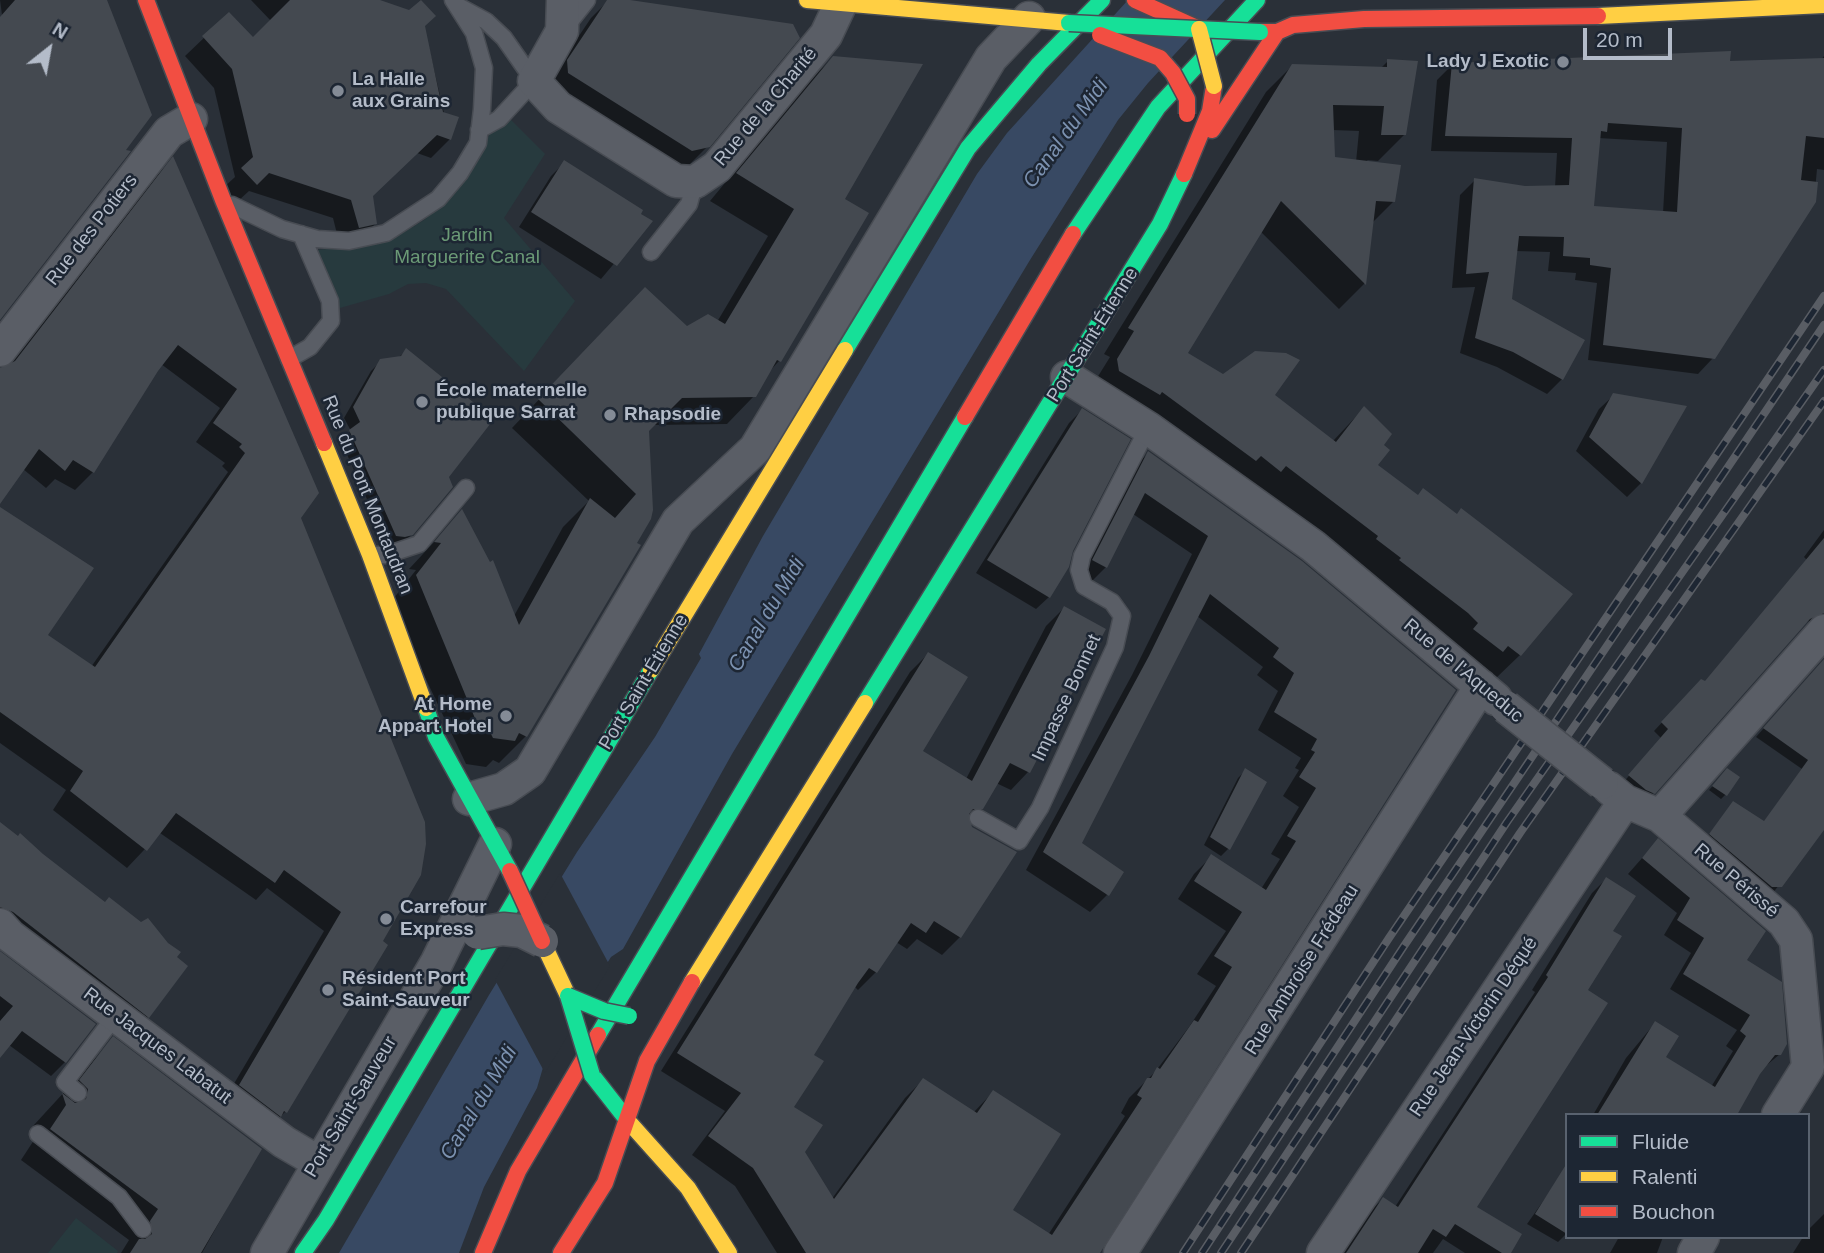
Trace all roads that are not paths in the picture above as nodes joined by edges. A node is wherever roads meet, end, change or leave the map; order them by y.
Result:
1 (587, 0) edge
2 (807, 0) edge
3 (1102, 0) edge
4 (1135, 0) edge
5 (1257, 0) edge
6 (1429, 0) edge
7 (455, 3) edge
8 (841, 3) junction
9 (151, 4) edge
10 (1824, 5) edge
11 (1314, 7) dead end
12 (1038, 9) edge
13 (562, 15) edge
14 (1442, 18) junction
15 (1069, 23) junction
16 (1293, 25) junction
17 (1199, 29) junction
18 (1269, 32) junction
19 (534, 81) junction
20 (191, 119) junction
21 (480, 130) junction
22 (1191, 161) junction
23 (695, 182) junction
24 (223, 200) junction
25 (301, 234) junction
26 (651, 252) dead end
27 (0, 350) edge
28 (289, 359) junction
29 (1067, 377) junction
30 (1148, 428) junction
31 (466, 488) dead end
32 (370, 555) junction
33 (1824, 631) edge
34 (1481, 686) junction
35 (1613, 792) junction
36 (469, 799) junction
37 (1660, 816) junction
38 (978, 818) dead end
39 (495, 844) junction
40 (0, 925) edge
41 (542, 940) junction
42 (437, 962) junction
43 (568, 996) junction
44 (673, 1014) junction
45 (116, 1016) junction
46 (78, 1093) dead end
47 (1780, 1113) edge
48 (628, 1121) junction
49 (38, 1134) dead end
50 (318, 1162) junction
51 (143, 1229) dead end
52 (267, 1253) edge
53 (303, 1253) edge
54 (483, 1253) edge
55 (561, 1253) edge
56 (729, 1253) edge
57 (1120, 1253) edge
58 (1323, 1253) edge

1 - 13 lane
2 - 8 main road
3 - 53 main road, Port Saint-Étienne
4 - 17 main road
5 - 54 main road
6 - 14 main road
7 - 19 lane
7 - 21 lane
8 - 12 main road
8 - 23 street, Rue de la Charité
9 - 20 main road, Rue du Pont Montaudran
10 - 14 main road
11 - 16 main road
12 - 15 main road
12 - 36 street
13 - 19 street
14 - 16 main road
15 - 17 main road, bridge
15 - 22 main road, bridge
16 - 18 main road
17 - 18 main road, bridge
17 - 22 main road, Port Saint-Étienne, bridge
18 - 22 main road, Port Saint-Étienne
19 - 21 lane
19 - 23 street
20 - 24 main road, Rue du Pont Montaudran
20 - 27 street, Rue des Potiers
21 - 25 lane
22 - 29 main road, Port Saint-Étienne
23 - 26 lane
24 - 25 lane
24 - 28 main road, Rue du Pont Montaudran
25 - 28 lane
28 - 32 main road, Rue du Pont Montaudran
29 - 30 street, Rue de l'Aqueduc
29 - 44 main road, Port Saint-Étienne
30 - 34 street, Rue de l'Aqueduc
30 - 38 lane, Impasse Bonnet
31 - 32 lane
32 - 36 main road, Rue du Pont Montaudran
33 - 37 street
34 - 35 street, Rue de l'Aqueduc, bridge
34 - 57 street, Rue Ambroise Frédeau
35 - 37 street, Rue de l'Aqueduc
35 - 58 street, Rue Jean-Victorin Déqué
36 - 39 main road, Rue du Pont Montaudran
37 - 47 street, Rue Périssé
39 - 41 main road, Rue du Pont Montaudran, bridge
39 - 42 street, Port Saint-Sauveur
40 - 45 street, Rue Jacques Labatut
41 - 42 street, Port Saint-Sauveur, bridge
41 - 43 main road, Rue du Pont Montaudran
42 - 50 street, Port Saint-Sauveur
43 - 44 main road, bridge
43 - 48 main road, Rue du Pont Montaudran, bridge
44 - 48 main road, Port Saint-Étienne
45 - 46 lane
45 - 50 street, Rue Jacques Labatut
48 - 55 main road
48 - 56 main road, Rue du Pont Montaudran
49 - 51 lane
50 - 52 street, Port Saint-Sauveur

